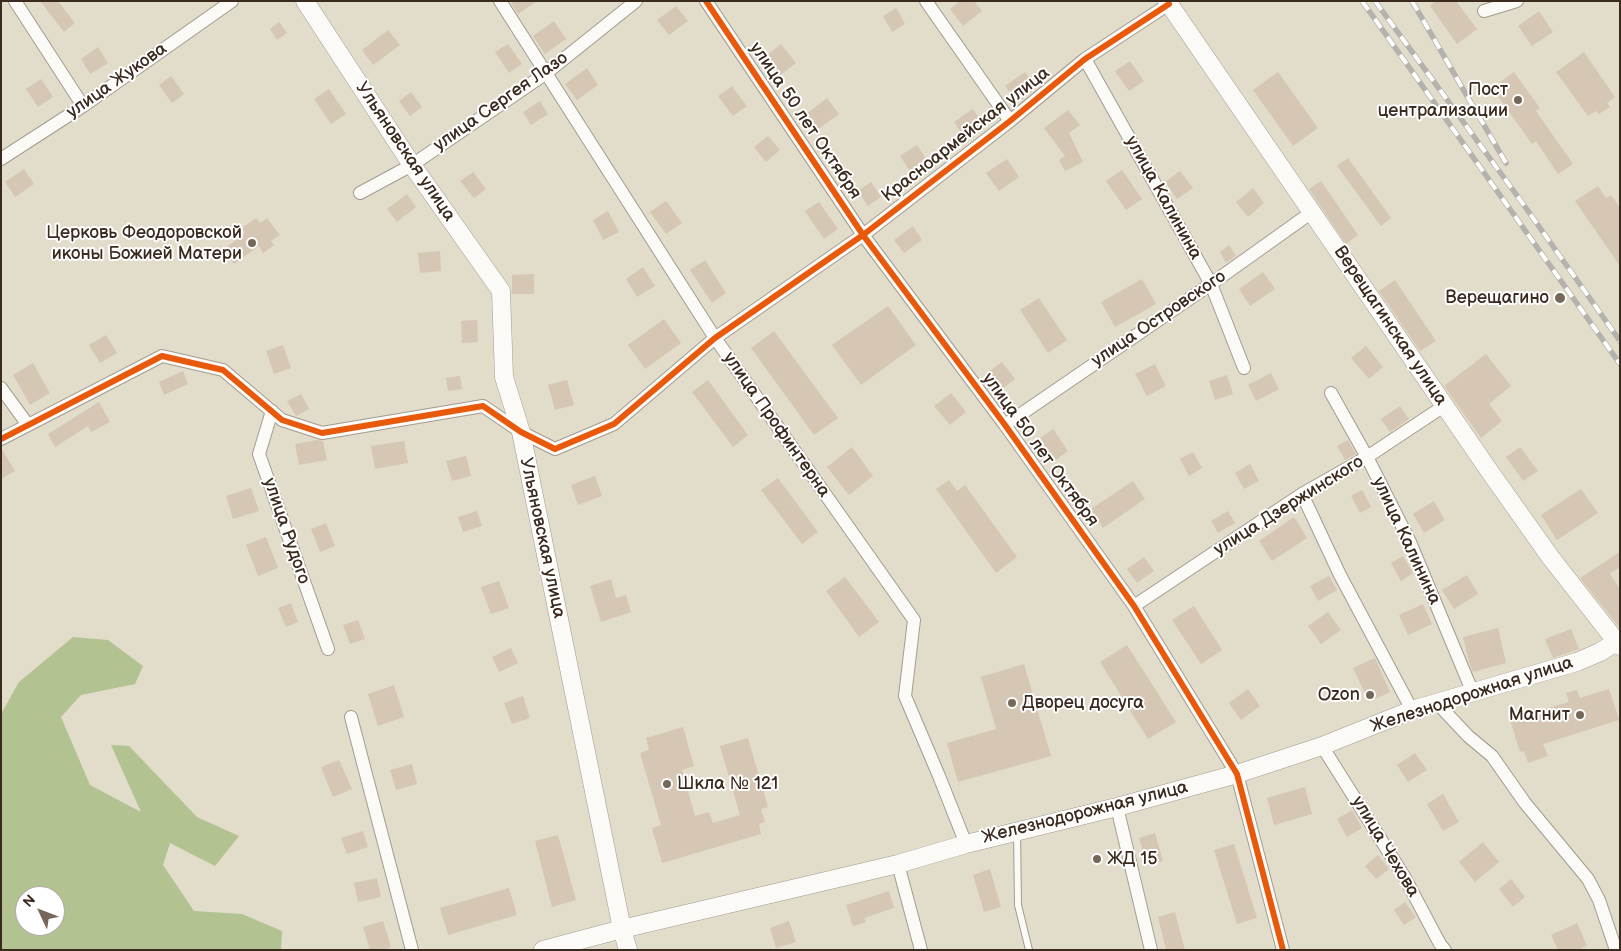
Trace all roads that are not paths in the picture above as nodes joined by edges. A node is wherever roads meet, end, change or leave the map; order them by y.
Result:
1 (15, 1) edge
2 (232, 1) edge
3 (305, 1) edge
4 (500, 1) edge
5 (636, 1) edge
6 (706, 1) edge
7 (926, 1) edge
8 (1517, 1) edge
9 (1168, 3) edge
10 (1484, 10) dead end
11 (1085, 60) junction
12 (545, 74) junction
13 (84, 106) junction
14 (1010, 121) junction
15 (1, 159) edge
16 (412, 165) junction
17 (360, 193) dead end
18 (1312, 212) junction
19 (863, 235) junction
20 (1211, 284) junction
21 (715, 338) junction
22 (1244, 368) dead end
23 (1, 388) edge
24 (1332, 393) dead end
25 (1444, 406) junction
26 (277, 416) junction
27 (28, 425) junction
28 (1005, 425) junction
29 (520, 432) junction
30 (1, 439) edge
31 (1367, 457) junction
32 (1302, 494) junction
33 (1134, 606) junction
34 (1618, 644) edge
35 (328, 649) dead end
36 (1472, 693) junction
37 (1436, 702) junction
38 (1412, 710) junction
39 (351, 717) dead end
40 (1322, 746) junction
41 (1237, 774) junction
42 (1117, 807) junction
43 (1017, 831) junction
44 (966, 844) junction
45 (898, 864) junction
46 (622, 929) junction
47 (412, 950) edge
48 (543, 950) edge
49 (628, 950) edge
50 (921, 950) edge
51 (1029, 950) edge
52 (1151, 950) edge
53 (1283, 950) edge
54 (1445, 950) edge
55 (1616, 950) edge

1 - 13 street
2 - 13 street, улица Жукова
3 - 16 street, Ульяновская улица
4 - 12 street, улица Профинтерна
5 - 12 street, улица Сергея Лазо
6 - 19 street, улица 50 лет Октября
7 - 14 street
8 - 10 street
9 - 11 street, Красноармейская улица
9 - 18 street, Верещагинская улица
11 - 14 street, Красноармейская улица
11 - 20 street, улица Калинина
12 - 16 street, улица Сергея Лазо
12 - 21 street, улица Профинтерна
13 - 15 street, улица Жукова
14 - 19 street, Красноармейская улица
16 - 17 street, улица Сергея Лазо
16 - 29 street, Ульяновская улица
18 - 20 street, улица Островского
18 - 25 street, Верещагинская улица
19 - 21 street, Красноармейская улица
19 - 28 street, улица 50 лет Октября
20 - 22 street, улица Калинина
20 - 28 street, улица Островского
21 - 29 street, Красноармейская улица
21 - 44 street, улица Профинтерна
23 - 27 street
24 - 31 street, улица Калинина
25 - 31 street, улица Дзержинского
25 - 34 street, Верещагинская улица
26 - 27 street
26 - 29 street, Красноармейская улица
26 - 35 street, улица Рудого
27 - 30 street
28 - 33 street, улица 50 лет Октября
29 - 46 street, Ульяновская улица
31 - 32 street, улица Дзержинского
31 - 36 street, улица Калинина
32 - 33 street, улица Дзержинского
32 - 38 street
33 - 41 street, улица 50 лет Октября
34 - 36 street, Железнодорожная улица
36 - 37 street, Железнодорожная улица
37 - 38 street, Железнодорожная улица
37 - 55 street
38 - 40 street, Железнодорожная улица
39 - 47 street
40 - 41 street, Железнодорожная улица
40 - 54 street, улица Чехова
41 - 42 street, Железнодорожная улица
41 - 53 street, улица 50 лет Октября
42 - 43 street, Железнодорожная улица
42 - 52 street
43 - 44 street, Железнодорожная улица
43 - 51 lane
44 - 45 street, Железнодорожная улица
45 - 46 street, Железнодорожная улица
45 - 50 street
46 - 48 street, Железнодорожная улица
46 - 49 street, Ульяновская улица

